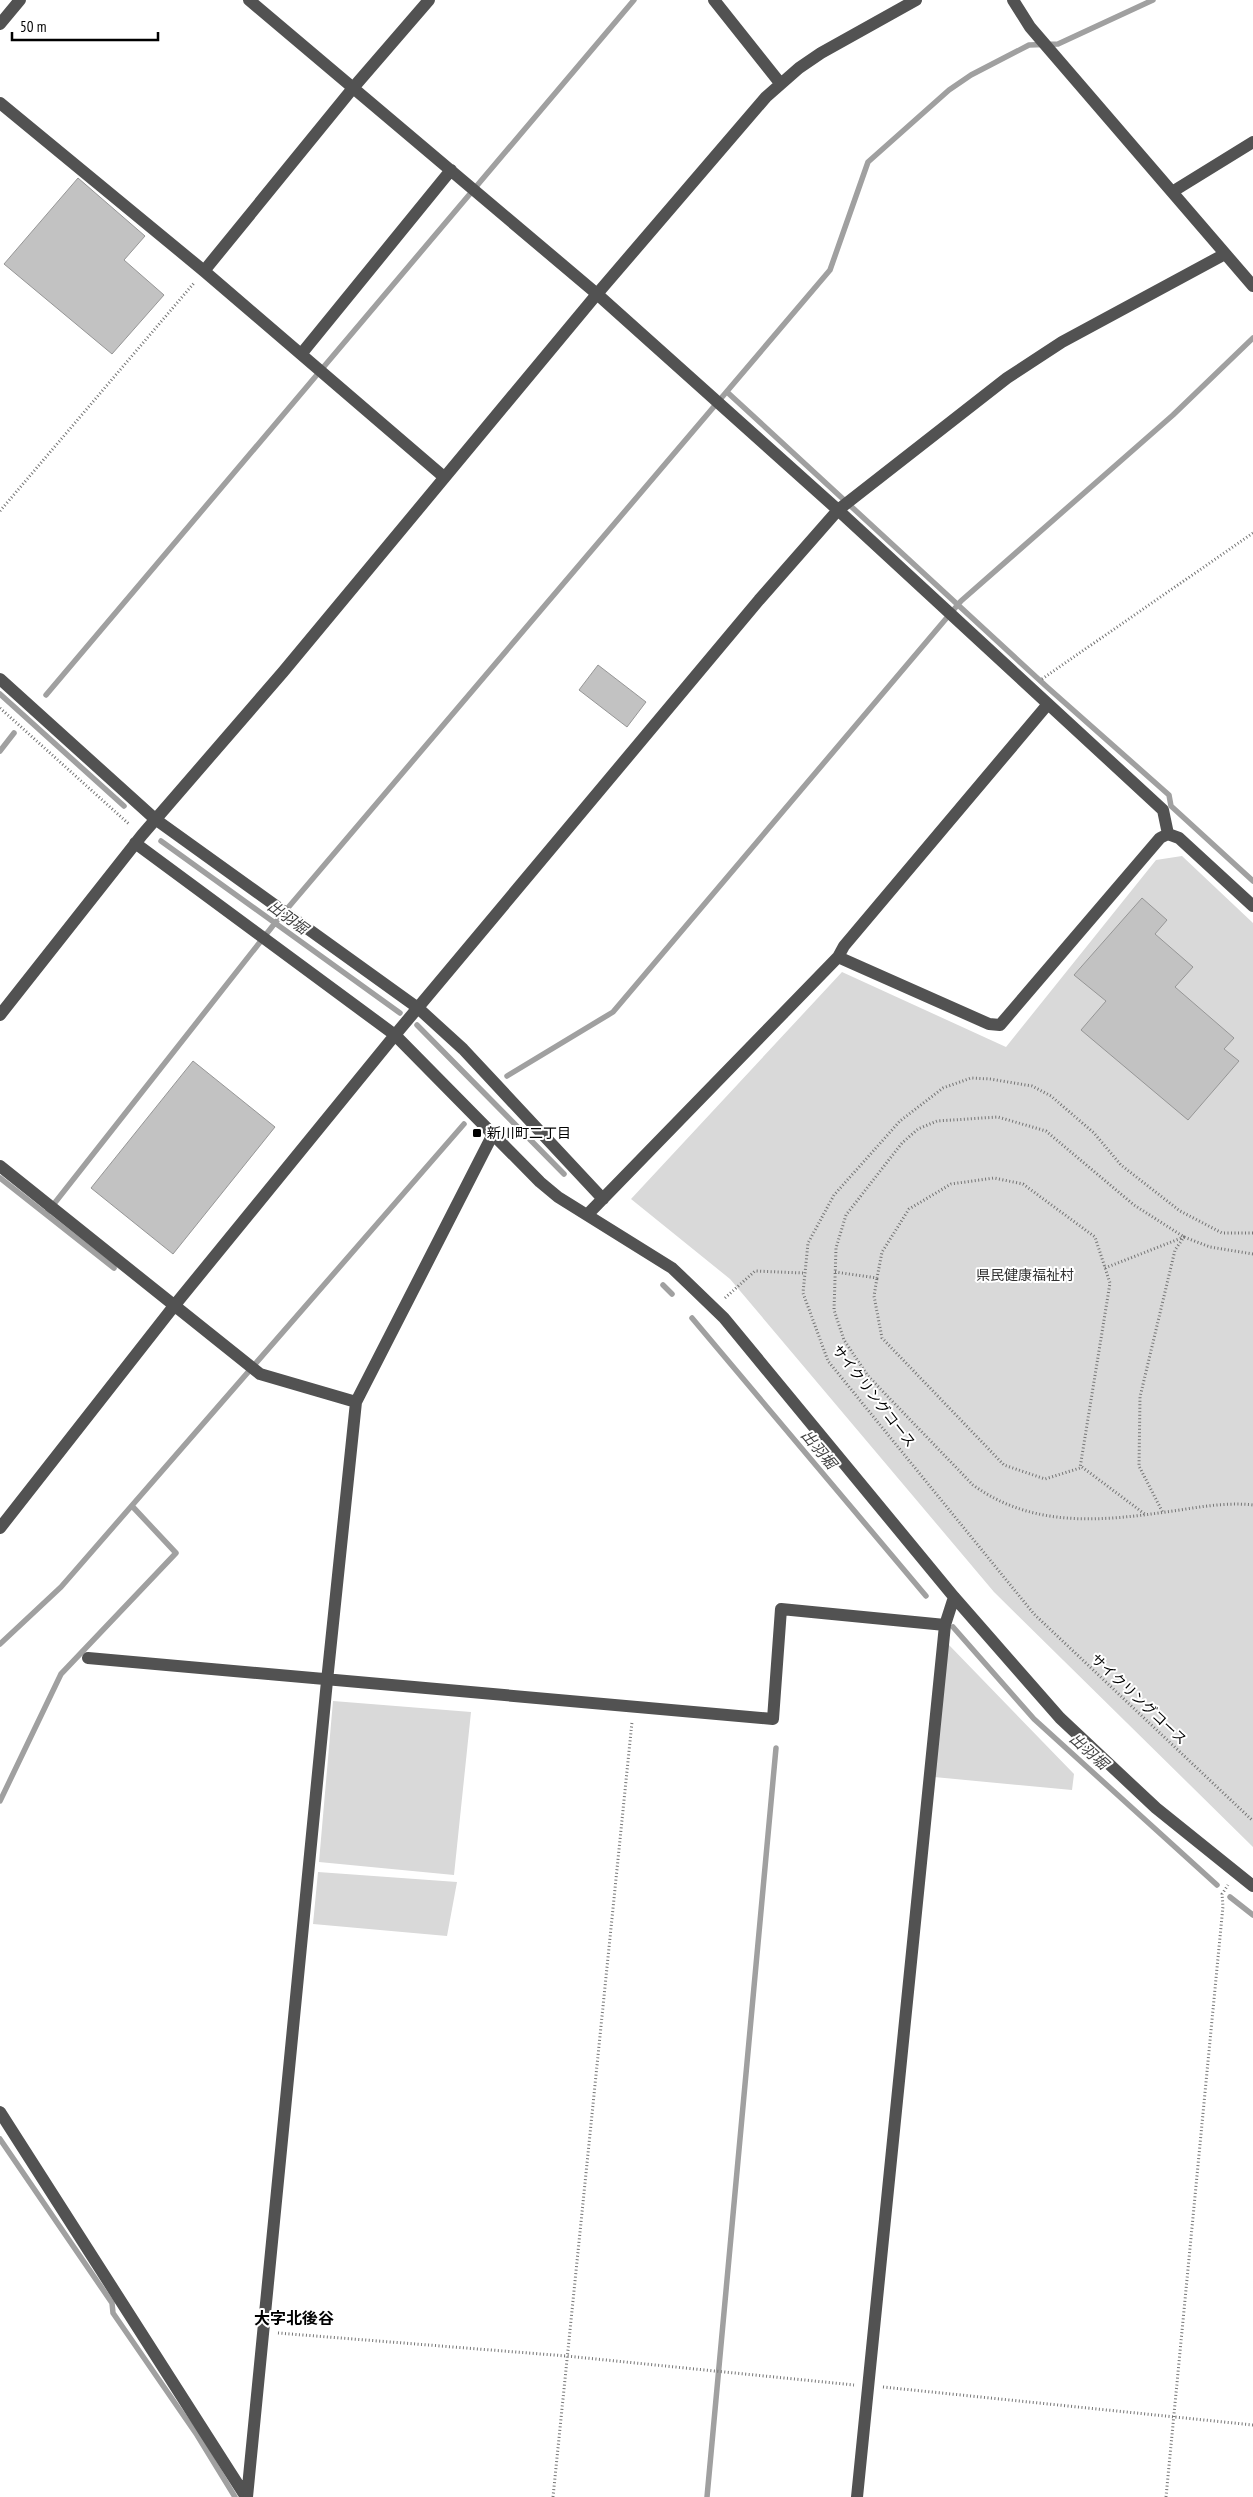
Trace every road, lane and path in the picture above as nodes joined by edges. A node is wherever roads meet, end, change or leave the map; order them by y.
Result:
1 (20, 0) edge
2 (249, 0) edge
3 (429, 0) edge
4 (714, 0) edge
5 (916, 0) edge
6 (1013, 0) edge
7 (0, 24) edge
8 (780, 83) junction
9 (353, 88) junction
10 (0, 103) edge
11 (1253, 142) edge
12 (451, 170) junction
13 (1172, 192) junction
14 (1225, 254) junction
15 (204, 271) junction
16 (1253, 286) edge
17 (597, 294) junction
18 (302, 353) junction
19 (444, 477) junction
20 (0, 510) edge
21 (838, 510) junction
22 (1253, 533) edge
23 (0, 680) edge
24 (1031, 687) junction
25 (1048, 704) junction
26 (0, 708) edge
27 (156, 820) junction
28 (1168, 834) junction
29 (139, 839) junction
30 (1253, 906) edge
31 (838, 957) junction
32 (418, 1008) junction
33 (0, 1014) edge
34 (395, 1035) junction
35 (493, 1134) junction
36 (0, 1166) edge
37 (603, 1199) junction
38 (588, 1214) junction
39 (1253, 1233) edge
40 (1184, 1237) junction
41 (1253, 1254) edge
42 (1105, 1268) junction
43 (835, 1272) junction
44 (803, 1273) junction
45 (877, 1278) junction
46 (174, 1306) junction
47 (712, 1308) junction
48 (356, 1402) junction
49 (1082, 1467) dead end
50 (1253, 1505) edge
51 (1163, 1513) junction
52 (1146, 1515) junction
53 (0, 1528) edge
54 (954, 1597) junction
55 (945, 1624) junction
56 (88, 1658) dead end
57 (326, 1681) junction
58 (634, 1708) junction
59 (1253, 1821) edge
60 (1236, 1872) junction
61 (1253, 1886) edge
62 (0, 2112) edge
63 (264, 2332) junction
64 (566, 2356) junction
65 (867, 2386) junction
66 (1173, 2418) junction
67 (1253, 2425) edge
68 (246, 2497) edge
69 (553, 2497) edge
70 (857, 2497) edge
71 (1166, 2497) edge

1 - 7 street
2 - 9 street
3 - 9 street
4 - 8 street
5 - 8 street
6 - 13 street
8 - 17 street
9 - 12 street
9 - 15 street
10 - 15 street
11 - 13 street
12 - 17 street
12 - 18 street
13 - 14 street
14 - 16 street
14 - 21 street
15 - 18 street
15 - 20 path
17 - 19 street
17 - 21 street
18 - 19 street
19 - 27 street
21 - 24 street
21 - 32 street
22 - 24 path
23 - 27 street
24 - 25 street
25 - 28 street
25 - 31 street
26 - 29 path
27 - 29 street
27 - 32 street
28 - 30 street
28 - 31 street
29 - 33 street
29 - 34 street
31 - 37 street
32 - 34 street
32 - 37 street
34 - 35 street
34 - 46 street
35 - 38 street
35 - 48 street
36 - 46 street
37 - 38 street
38 - 47 street
39 - 44 path, サイクリングコース
40 - 41 path
40 - 42 path
40 - 43 path
40 - 51 path
42 - 45 path
42 - 45 path
43 - 45 path
43 - 52 path
44 - 47 path
44 - 59 path, サイクリングコース
46 - 48 street
46 - 53 street
47 - 54 street
48 - 57 street
49 - 52 path
50 - 51 path
51 - 52 path
54 - 55 street
54 - 60 street
55 - 58 street
55 - 65 street
56 - 57 street
57 - 58 street
57 - 63 street
58 - 64 path
60 - 61 street
60 - 66 path
62 - 68 street
63 - 64 path
63 - 68 street
64 - 65 path
64 - 69 path
65 - 66 path
65 - 70 street
66 - 67 path
66 - 71 path

